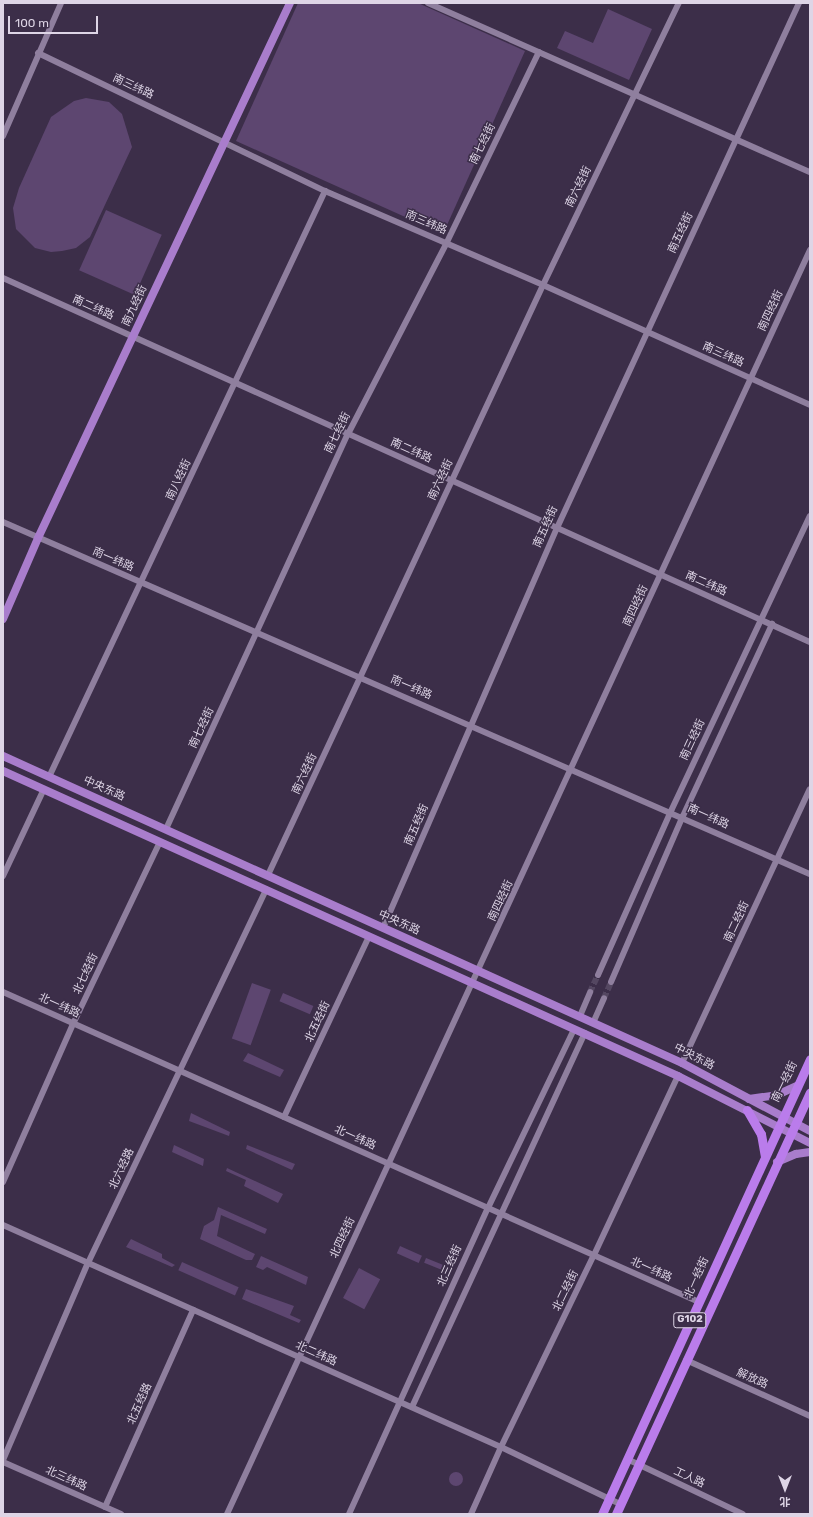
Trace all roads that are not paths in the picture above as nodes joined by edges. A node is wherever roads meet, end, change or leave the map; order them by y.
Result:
1 (61, 3) edge
2 (290, 3) edge
3 (428, 3) edge
4 (679, 3) edge
5 (799, 3) edge
6 (539, 52) junction
7 (38, 53) junction
8 (635, 94) junction
9 (3, 136) edge
10 (735, 139) junction
11 (225, 142) junction
12 (810, 172) edge
13 (326, 192) junction
14 (447, 242) junction
15 (810, 250) edge
16 (3, 278) edge
17 (543, 285) junction
18 (646, 332) junction
19 (133, 337) junction
20 (751, 379) junction
21 (236, 383) junction
22 (810, 405) edge
23 (348, 434) junction
24 (452, 480) junction
25 (810, 516) edge
26 (3, 522) edge
27 (557, 528) junction
28 (38, 538) junction
29 (662, 575) junction
30 (142, 583) junction
31 (3, 619) edge
32 (760, 620) junction
33 (772, 624) junction
34 (257, 633) junction
35 (810, 642) edge
36 (362, 678) junction
37 (471, 726) junction
38 (3, 756) edge
39 (572, 769) junction
40 (3, 771) edge
41 (50, 777) junction
42 (44, 789) junction
43 (810, 789) edge
44 (671, 811) junction
45 (683, 816) junction
46 (166, 829) junction
47 (160, 842) junction
48 (778, 858) junction
49 (810, 874) edge
50 (3, 876) edge
51 (268, 876) junction
52 (266, 889) junction
53 (383, 928) junction
54 (369, 936) junction
55 (479, 971) junction
56 (598, 975) tunnel mouth
57 (611, 982) tunnel mouth
58 (474, 983) junction
59 (3, 992) edge
60 (590, 992) tunnel mouth
61 (604, 998) tunnel mouth
62 (580, 1016) junction
63 (593, 1023) junction
64 (73, 1024) junction
65 (574, 1029) junction
66 (584, 1033) junction
67 (810, 1059) edge
68 (682, 1063) junction
69 (179, 1071) junction
70 (678, 1076) junction
71 (798, 1084) junction
72 (810, 1092) edge
73 (750, 1099) junction
74 (747, 1110) junction
75 (782, 1116) junction
76 (284, 1118) junction
77 (795, 1124) junction
78 (779, 1126) junction
79 (810, 1130) edge
80 (790, 1133) junction
81 (810, 1143) edge
82 (810, 1152) edge
83 (765, 1156) junction
84 (777, 1162) junction
85 (388, 1164) junction
86 (3, 1182) edge
87 (488, 1208) junction
88 (501, 1214) junction
89 (3, 1225) edge
90 (594, 1255) junction
91 (88, 1263) junction
92 (699, 1302) junction
93 (193, 1310) junction
94 (298, 1357) junction
95 (686, 1360) junction
96 (400, 1402) junction
97 (412, 1407) junction
98 (810, 1416) edge
99 (501, 1446) junction
100 (627, 1459) junction
101 (3, 1461) edge
102 (638, 1465) junction
103 (609, 1499) junction
104 (620, 1504) junction
105 (105, 1507) junction
106 (121, 1514) edge
107 (227, 1514) edge
108 (349, 1514) edge
109 (471, 1514) edge
110 (602, 1514) edge
111 (616, 1514) edge
112 (743, 1514) edge

1 - 7 street
2 - 11 main road, 南九经街
3 - 6 street
4 - 8 street, 南六经街
5 - 10 street, 南五经街
6 - 8 street
6 - 14 street, 南七经街
7 - 9 street
7 - 11 street, 南三纬路
8 - 10 street
8 - 17 street, 南六经街
10 - 12 street
10 - 18 street, 南五经街
11 - 13 street, 南三纬路
11 - 19 main road, 南九经街
13 - 14 street, 南三纬路
13 - 21 street, 南八经街
14 - 17 street, 南三纬路
14 - 23 street, 南七经街
15 - 20 street, 南四经街
16 - 19 street, 南二纬路
17 - 18 street, 南三纬路
17 - 24 street, 南六经街
18 - 20 street, 南三纬路
18 - 27 street, 南五经街
19 - 21 street, 南二纬路
19 - 28 main road, 南九经街
20 - 22 street, 南三纬路
20 - 29 street, 南四经街
21 - 23 street, 南二纬路
21 - 30 street, 南八经街
23 - 24 street, 南二纬路
23 - 34 street, 南七经街
24 - 27 street, 南二纬路
24 - 36 street, 南六经街
25 - 32 street, 南三经街
26 - 28 street, 南一纬路
27 - 29 street, 南二纬路
27 - 37 street, 南五经街
28 - 30 street, 南一纬路
28 - 31 main road, 南九经街
29 - 32 street, 南二纬路
29 - 39 street, 南四经街
30 - 34 street, 南一纬路
30 - 41 street, 南八经街
32 - 33 street, 南二纬路
32 - 44 street, 南三经街
33 - 35 street, 南二纬路
33 - 45 street
34 - 36 street, 南一纬路
34 - 46 street, 南七经街
36 - 37 street, 南一纬路
36 - 51 street, 南六经街
37 - 39 street, 南一纬路
37 - 53 street, 南五经街
38 - 41 main road, 中央东路
39 - 44 street, 南一纬路
39 - 55 street, 南四经街
40 - 42 main road
41 - 46 main road, 中央东路
42 - 47 main road
42 - 50 street
43 - 48 street, 南二经街
44 - 45 street, 南一纬路
44 - 56 street, 南三经街
45 - 48 street, 南一纬路
45 - 57 street
46 - 51 main road, 中央东路
47 - 52 main road
47 - 64 street, 北七经街
48 - 49 street, 南一纬路
48 - 68 street, 南二经街
51 - 53 main road, 中央东路
52 - 54 main road
52 - 69 street, 北六经路
53 - 55 main road, 中央东路
54 - 58 main road
54 - 76 street, 北五经街
55 - 58 street, 北四经街
55 - 62 main road, 中央东路
58 - 65 main road
58 - 85 street, 北四经街
59 - 64 street, 北一纬路
60 - 62 street
61 - 63 street
62 - 63 main road, 中央东路
63 - 68 main road, 中央东路
64 - 69 street, 北一纬路
64 - 86 street, 北七经街
65 - 66 main road
65 - 87 street, 北三经街
66 - 70 main road
66 - 88 street
67 - 71 highway, 南一经街 / G102
68 - 73 main road, 中央东路
69 - 76 street, 北一纬路
69 - 91 street, 北六经路
70 - 74 main road
70 - 90 street, 北二经街
71 - 73 main road
71 - 75 highway, 南一经街 / G102
72 - 77 highway, G102
73 - 75 main road, 中央东路
74 - 78 main road
74 - 83 highway
75 - 77 main road, 中央东路
75 - 78 highway, 北一经街 / G102
76 - 85 street, 北一纬路
77 - 79 main road, 中央东路
77 - 80 highway, G102
78 - 80 main road
78 - 83 highway, 北一经街 / G102
80 - 81 main road
80 - 84 highway, G102
82 - 84 main road
83 - 92 highway, 北一经街 / G102
84 - 95 highway, G102
85 - 87 street, 北一纬路
85 - 94 street, 北四经街
87 - 88 street, 北一纬路
87 - 96 street, 北三经街
88 - 90 street, 北一纬路
88 - 97 street
89 - 91 street, 北二纬路
90 - 92 street, 北一纬路
90 - 99 street, 北二经街
91 - 93 street, 北二纬路
91 - 101 street, 北六经路
92 - 100 highway, 北一经街 / G102
93 - 94 street, 北二纬路
93 - 105 street, 北五经路
94 - 96 street, 北二纬路
94 - 107 street, 北四经街
95 - 98 street, 解放路
95 - 102 highway, G102
96 - 97 street, 北二纬路
96 - 108 street, 北三经街
97 - 99 street, 北二纬路
99 - 103 street, 北二纬路
99 - 109 street, 北二经街
100 - 102 street, 工人路
100 - 103 highway, 北一经街 / G102
101 - 105 street, 北三纬路
102 - 104 highway, G102
102 - 112 street, 工人路
103 - 104 street, 北二纬路
103 - 110 highway, 北一经街 / G102
104 - 111 highway, G102
105 - 106 street, 北三纬路

